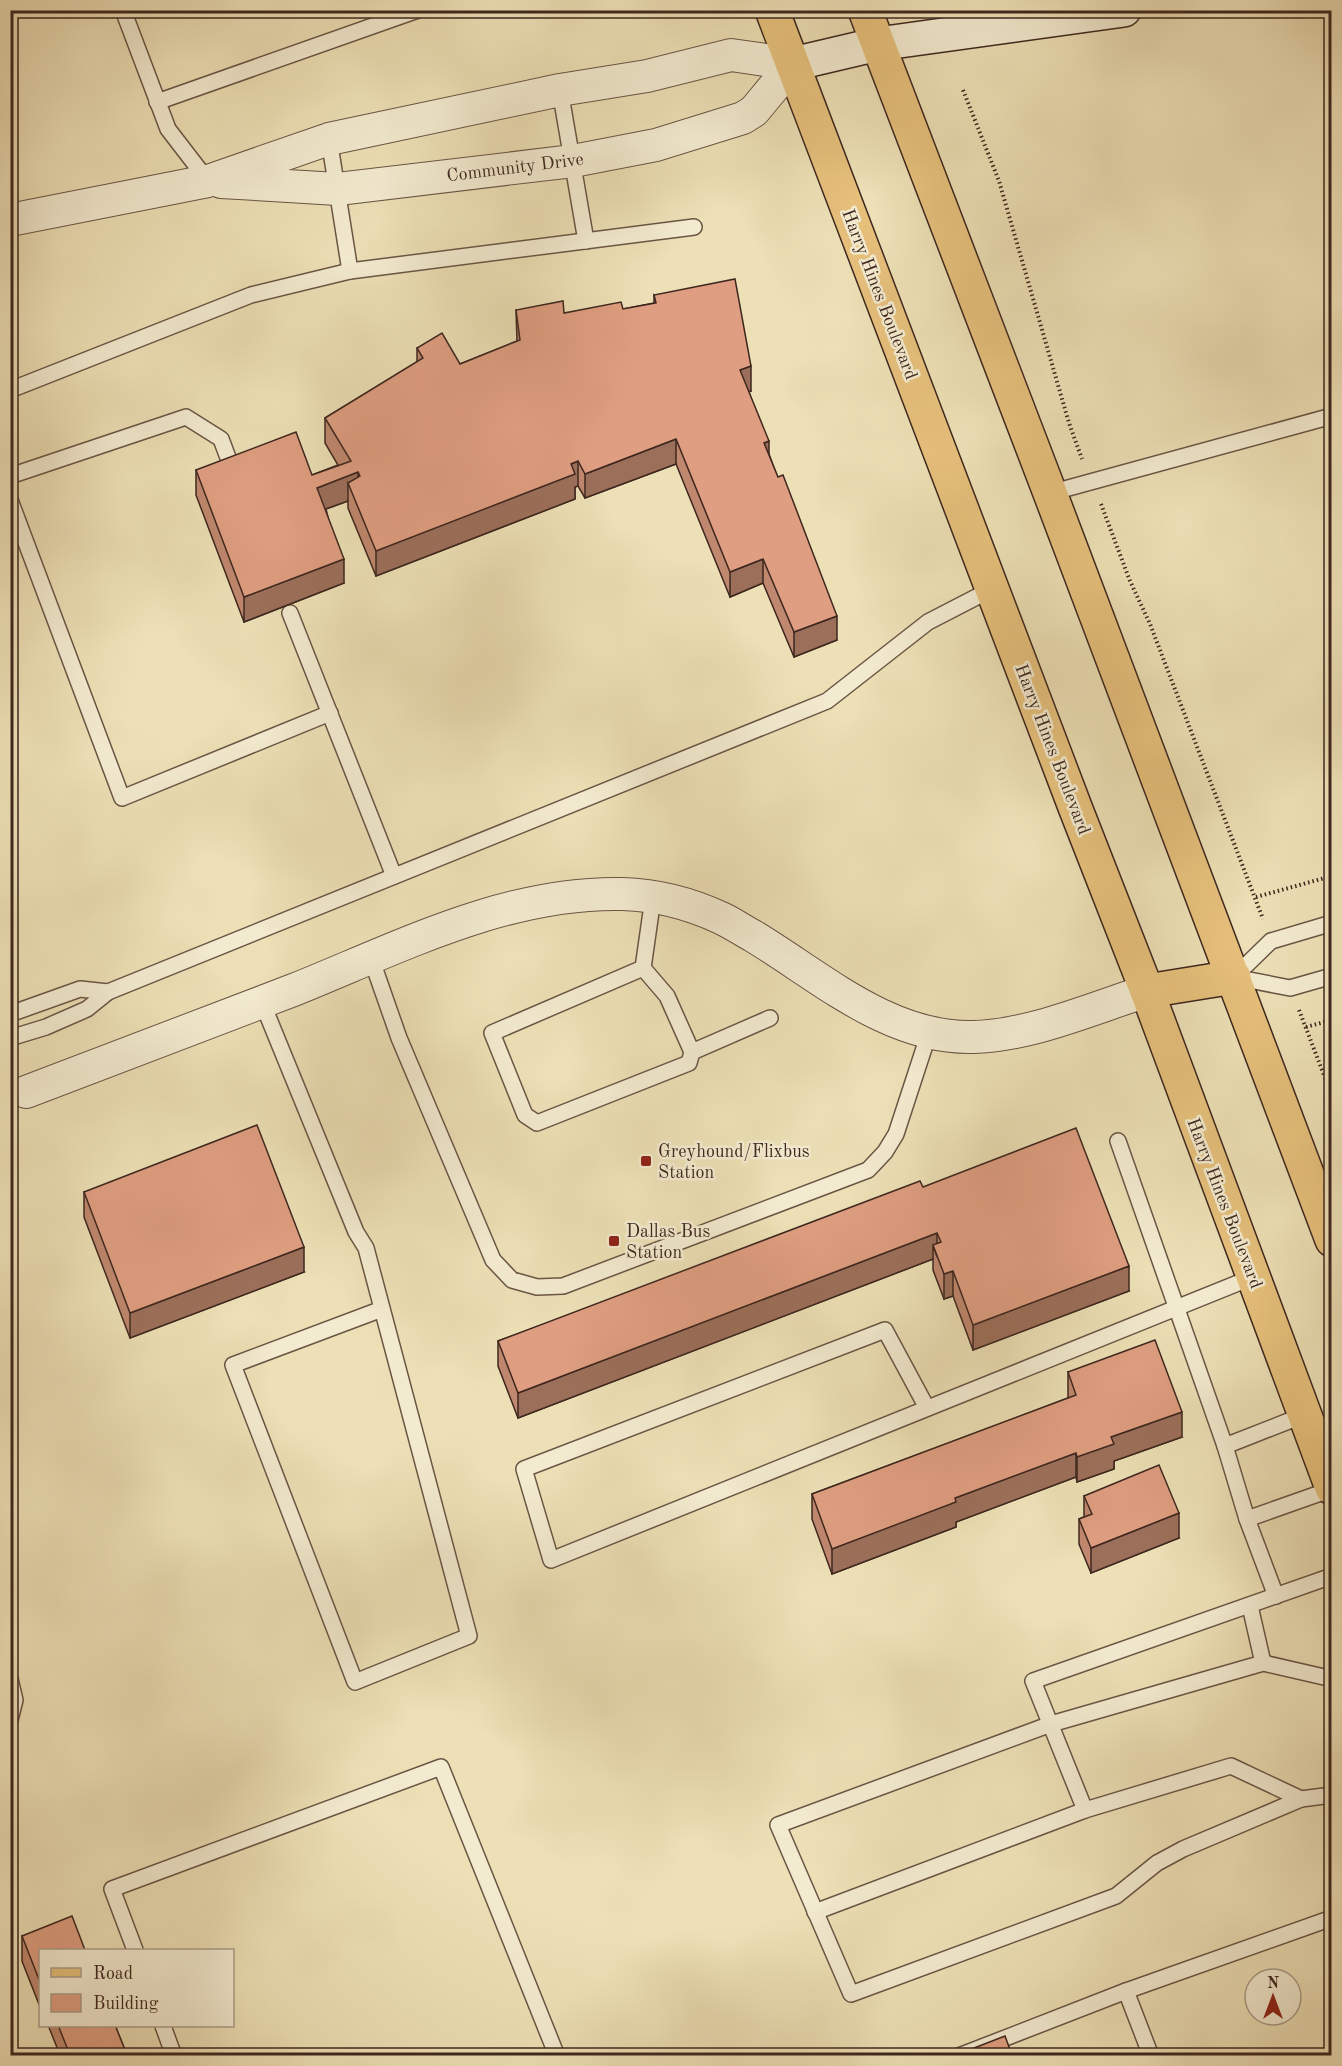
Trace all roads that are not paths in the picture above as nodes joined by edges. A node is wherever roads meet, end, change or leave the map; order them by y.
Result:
1 (123, 10) edge
2 (418, 10) edge
3 (772, 10) edge
4 (864, 10) edge
5 (1124, 10) edge
6 (1030, 17) edge
7 (878, 44) junction
8 (794, 64) junction
9 (560, 90) junction
10 (157, 102) junction
11 (329, 139) junction
12 (573, 161) junction
13 (208, 181) junction
14 (338, 189) junction
15 (11, 219) edge
16 (694, 227) dead end
17 (586, 241) junction
18 (350, 272) junction
19 (10, 390) edge
20 (1332, 416) edge
21 (233, 471) edge
22 (10, 476) edge
23 (1050, 493) junction
24 (10, 500) edge
25 (992, 589) junction
26 (290, 613) edge
27 (330, 713) junction
28 (393, 876) junction
29 (653, 898) junction
30 (1332, 923) edge
31 (371, 958) junction
32 (643, 968) junction
33 (1332, 976) edge
34 (1234, 977) junction
35 (108, 992) junction
36 (1147, 992) junction
37 (262, 1002) junction
38 (10, 1014) edge
39 (770, 1018) dead end
40 (929, 1033) junction
41 (10, 1038) edge
42 (692, 1052) junction
43 (22, 1096) dead end
44 (1118, 1141) dead end
45 (1332, 1240) edge
46 (1253, 1277) junction
47 (1177, 1308) junction
48 (382, 1309) junction
49 (927, 1408) junction
50 (1304, 1415) junction
51 (1225, 1446) junction
52 (1332, 1489) edge
53 (1247, 1519) junction
54 (1332, 1576) edge
55 (1276, 1596) junction
56 (1250, 1605) junction
57 (1263, 1663) junction
58 (1332, 1673) edge
59 (10, 1679) edge
60 (10, 1720) edge
61 (1051, 1724) junction
62 (1332, 1795) edge
63 (1301, 1799) junction
64 (1085, 1810) junction
65 (815, 1912) junction
66 (1332, 1918) edge
67 (135, 1949) edge
68 (1126, 1991) junction
69 (164, 2027) edge
70 (174, 2055) edge
71 (557, 2055) edge
72 (959, 2055) edge
73 (1151, 2055) edge

1 - 10 lane
2 - 10 lane
3 - 8 main road, Harry Hines Boulevard
4 - 7 main road
5 - 6 street, Community Drive
6 - 7 street, Community Drive
7 - 8 street, Community Drive
7 - 23 main road
8 - 9 street, Community Drive
8 - 12 street, Community Drive
8 - 25 main road, Harry Hines Boulevard
9 - 11 street, Community Drive
9 - 12 lane
10 - 13 lane
11 - 13 street, Community Drive
11 - 14 lane
12 - 14 street, Community Drive
12 - 17 lane
13 - 14 street, Community Drive
13 - 15 street, Community Drive
14 - 18 lane
16 - 17 lane
17 - 18 lane
18 - 19 lane
20 - 23 lane
21 - 22 lane
23 - 34 main road
24 - 27 lane
25 - 28 lane
25 - 36 main road, Harry Hines Boulevard
26 - 27 lane
27 - 28 lane
28 - 35 lane
29 - 31 street
29 - 32 lane
29 - 40 street
30 - 34 lane
31 - 37 street
31 - 40 lane
32 - 42 lane
32 - 42 lane
33 - 34 lane
34 - 36 main road
34 - 45 main road
35 - 38 lane
35 - 41 lane
36 - 40 street
36 - 46 main road, Harry Hines Boulevard
37 - 43 street
37 - 48 lane
39 - 42 lane
44 - 47 lane
46 - 47 lane
46 - 50 main road, Harry Hines Boulevard
47 - 49 lane
47 - 51 lane
48 - 48 lane
49 - 49 lane
50 - 51 lane
50 - 52 main road, Harry Hines Boulevard
51 - 53 lane
52 - 53 lane
53 - 55 lane
54 - 55 lane
55 - 56 lane
56 - 57 lane
56 - 61 lane
57 - 58 lane
57 - 61 lane
59 - 60 lane
61 - 64 lane
61 - 65 lane
62 - 63 lane
63 - 64 lane
63 - 65 lane
64 - 65 lane
66 - 68 lane
67 - 71 lane
68 - 72 lane
68 - 73 lane
69 - 70 lane

